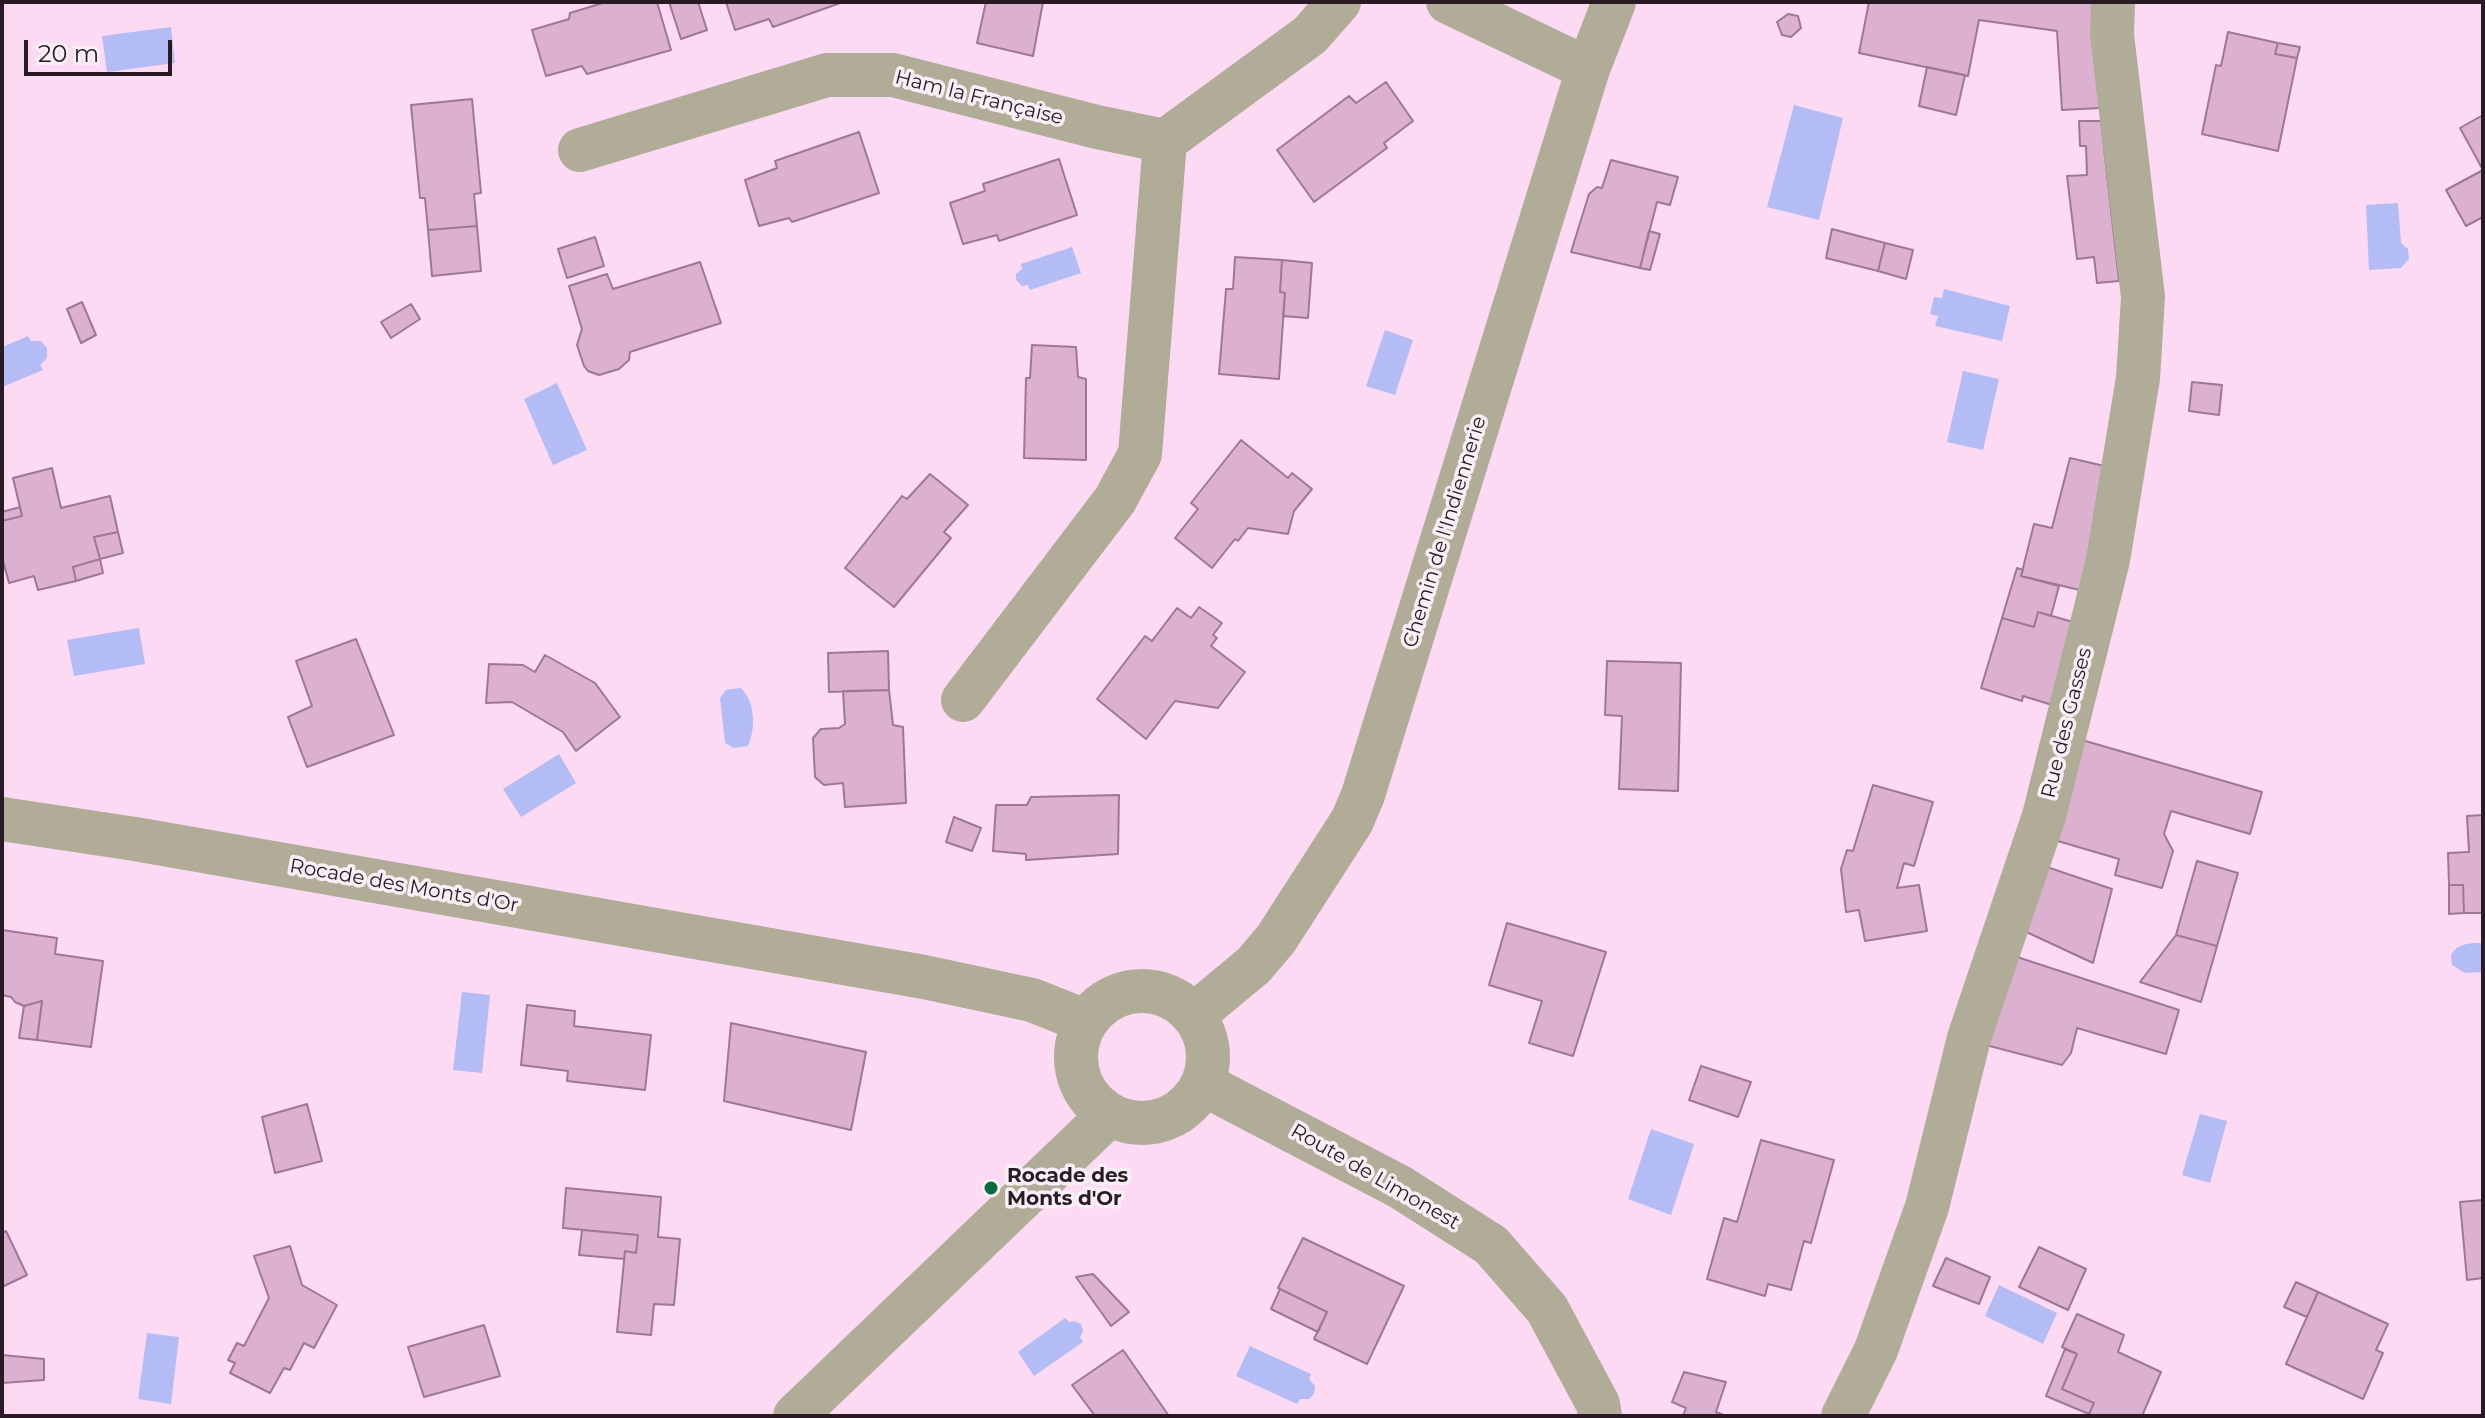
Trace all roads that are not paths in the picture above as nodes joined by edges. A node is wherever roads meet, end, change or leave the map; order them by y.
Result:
1 (1339, 2) edge
2 (1448, 2) edge
3 (1614, 2) edge
4 (2113, 2) edge
5 (1588, 69) junction
6 (1165, 141) junction
7 (580, 150) dead end
8 (963, 700) dead end
9 (2, 819) edge
10 (1194, 1015) junction
11 (1085, 1021) junction
12 (1203, 1084) junction
13 (1109, 1115) junction
14 (796, 1416) edge
15 (1600, 1416) edge
16 (1843, 1416) edge

1 - 6 street
2 - 5 street
3 - 5 street, Chemin de l'Indiennerie
4 - 16 street, Rue des Gasses
5 - 10 street, Chemin de l'Indiennerie
6 - 7 street, Ham la Française
6 - 8 street
9 - 11 street, Rocade des Monts d'Or
10 - 11 street
10 - 12 street
11 - 13 street
12 - 13 street
12 - 15 street, Route de Limonest
13 - 14 street

